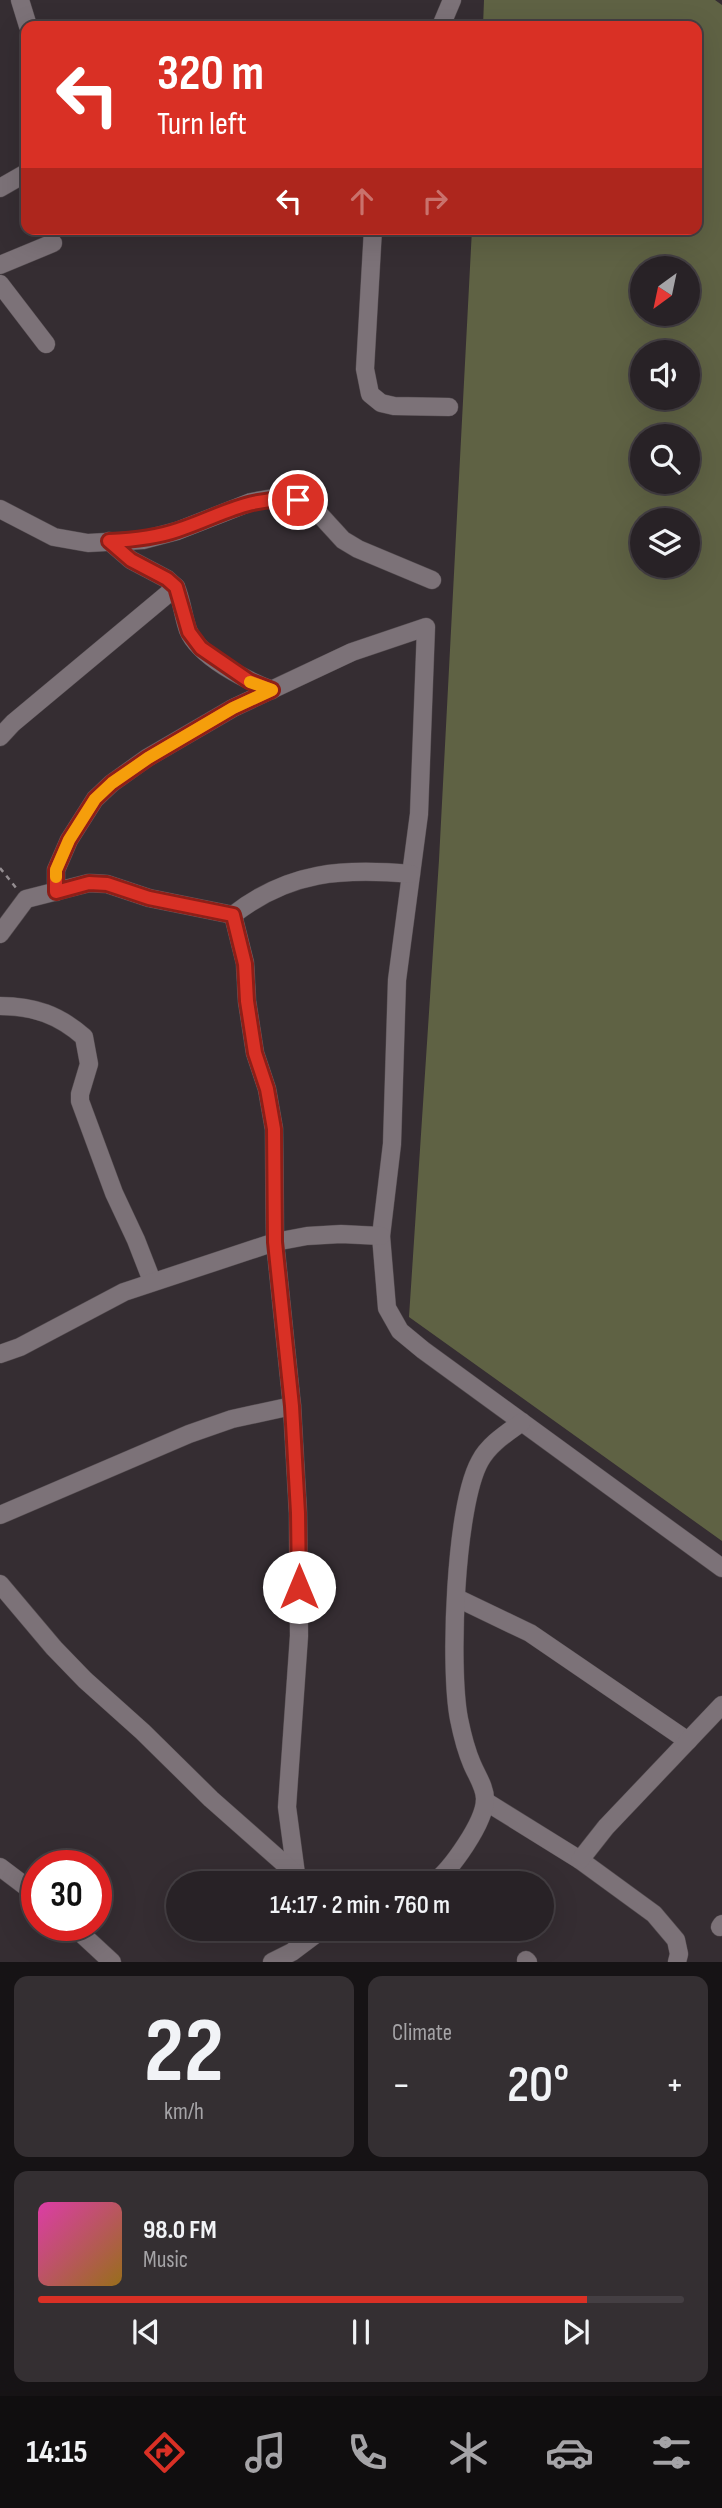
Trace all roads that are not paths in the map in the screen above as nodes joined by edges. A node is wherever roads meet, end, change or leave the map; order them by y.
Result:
1 (20, 0) edge
2 (452, 0) edge
3 (26, 21) edge
4 (443, 21) edge
5 (21, 176) edge
6 (0, 188) edge
7 (373, 235) edge
8 (53, 243) dead end
9 (0, 265) edge
10 (0, 284) edge
11 (46, 344) dead end
12 (449, 407) dead end
13 (0, 509) edge
14 (109, 541) junction
15 (432, 580) dead end
16 (176, 587) junction
17 (272, 690) junction
18 (0, 737) edge
19 (411, 874) junction
20 (56, 892) junction
21 (233, 915) junction
22 (0, 934) edge
23 (0, 1006) edge
24 (381, 1236) junction
25 (275, 1242) junction
26 (152, 1281) junction
27 (0, 1354) edge
28 (292, 1406) junction
29 (522, 1422) junction
30 (0, 1515) edge
31 (722, 1568) edge
32 (0, 1584) edge
33 (457, 1598) junction
34 (722, 1704) edge
35 (688, 1741) junction
36 (485, 1801) junction
37 (580, 1860) junction
38 (0, 1867) edge
39 (293, 1871) edge
40 (300, 1871) edge
41 (447, 1871) edge
42 (21, 1883) edge
43 (89, 1941) edge
44 (307, 1941) edge
45 (112, 1962) edge
46 (272, 1962) edge
47 (677, 1962) edge

1 - 3 street
2 - 4 street
5 - 6 street
7 - 12 street
8 - 9 street
10 - 11 street
13 - 14 street
14 - 15 street
14 - 16 street
16 - 17 street
16 - 18 street
17 - 19 street
17 - 20 street
19 - 21 street
19 - 24 street
20 - 21 street
20 - 22 street
21 - 25 street
23 - 26 street
24 - 25 street
24 - 29 street
25 - 26 street
25 - 28 street
26 - 27 street
28 - 30 street
28 - 40 street
29 - 31 street
29 - 33 street
32 - 39 street
33 - 35 street
33 - 36 street
34 - 35 street
35 - 37 street
36 - 37 street
36 - 41 street
37 - 47 street
38 - 42 street
43 - 45 street
44 - 46 street

